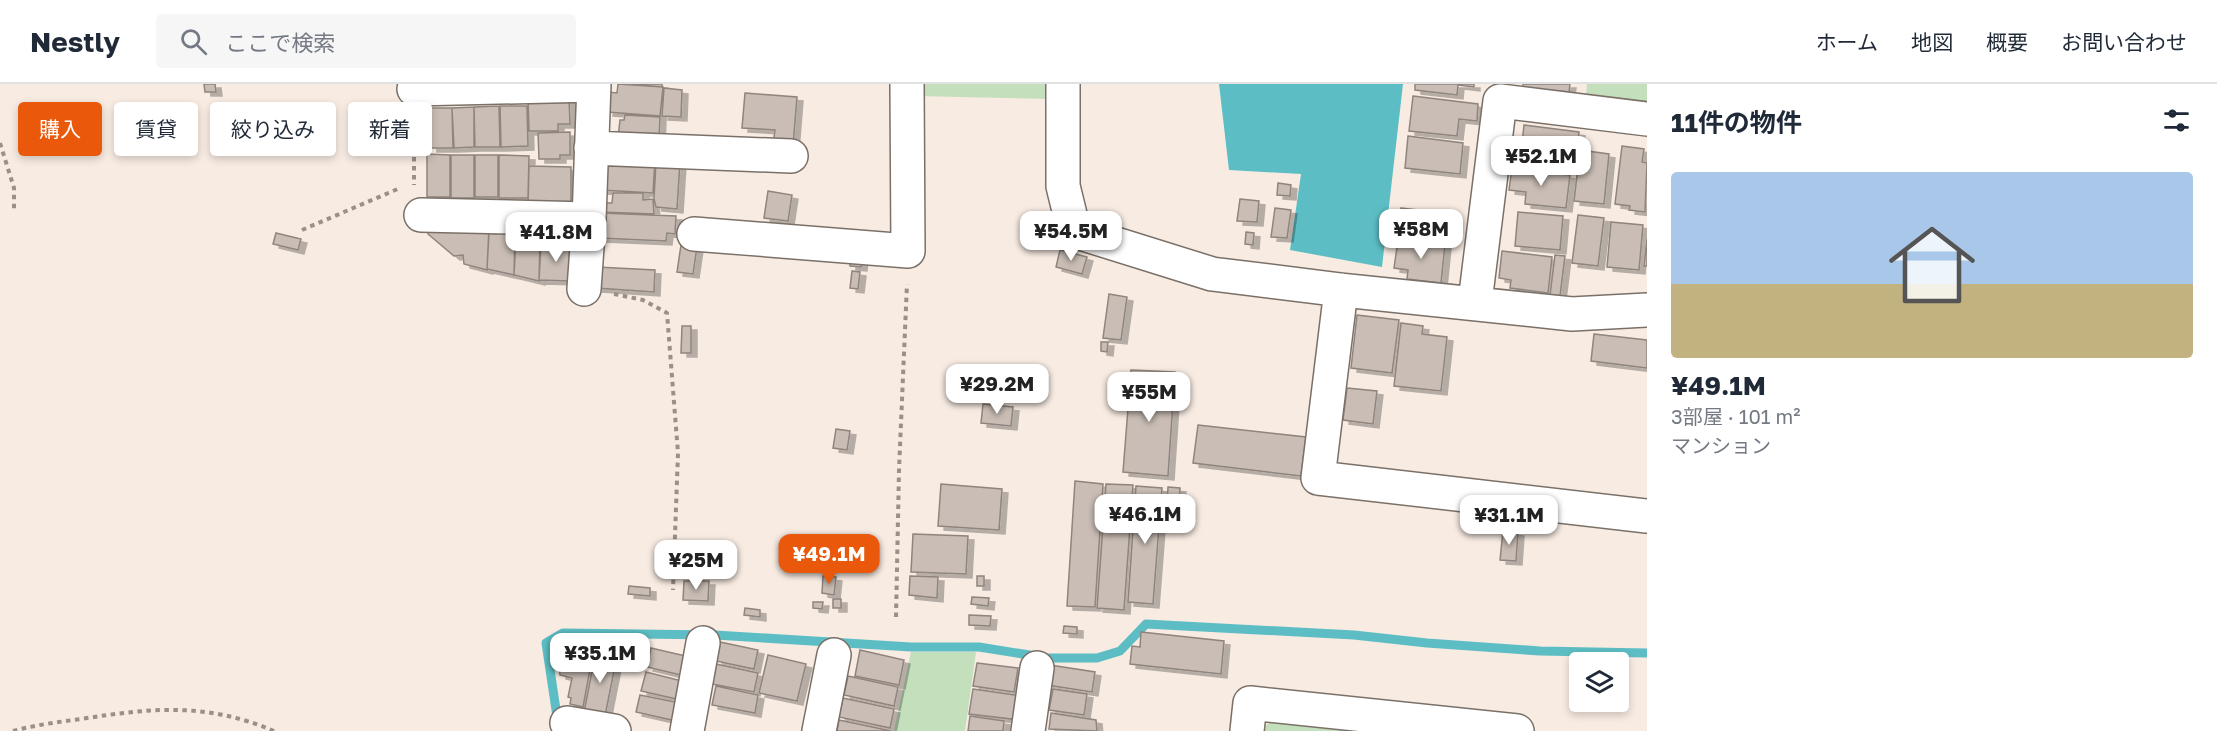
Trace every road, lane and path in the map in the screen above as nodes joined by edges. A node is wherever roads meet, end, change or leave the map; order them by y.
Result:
1 (907, 84) edge
2 (1063, 84) edge
3 (594, 85) edge
4 (414, 89) joint
5 (1501, 92) edge
6 (1647, 119) edge
7 (0, 143) edge
8 (591, 148) junction
9 (791, 156) dead end
10 (414, 183) junction
11 (14, 211) dead end
12 (421, 215) joint
13 (589, 219) junction
14 (302, 230) dead end
15 (694, 234) dead end
16 (908, 250) junction
17 (584, 288) joint
18 (1341, 290) junction
19 (1475, 302) junction
20 (1647, 310) edge
21 (1647, 516) edge
22 (673, 590) dead end
23 (896, 617) dead end
24 (703, 643) dead end
25 (834, 655) dead end
26 (1037, 668) dead end
27 (567, 723) dead end
28 (13, 731) edge
29 (274, 731) edge
30 (614, 731) edge
31 (687, 731) edge
32 (819, 731) edge
33 (1028, 731) edge
34 (1247, 731) edge
35 (1517, 731) edge

1 - 16 street
2 - 18 street
3 - 4 street
3 - 8 street
4 - 10 path
5 - 6 street
5 - 19 street
7 - 11 path
8 - 9 street
8 - 13 street
10 - 12 path
10 - 14 path
12 - 13 street
13 - 17 street
15 - 16 street
16 - 23 path
17 - 22 path
18 - 19 street
18 - 21 street
19 - 20 street
24 - 31 street
25 - 32 street
26 - 33 street
27 - 30 street
28 - 29 path
34 - 35 street

